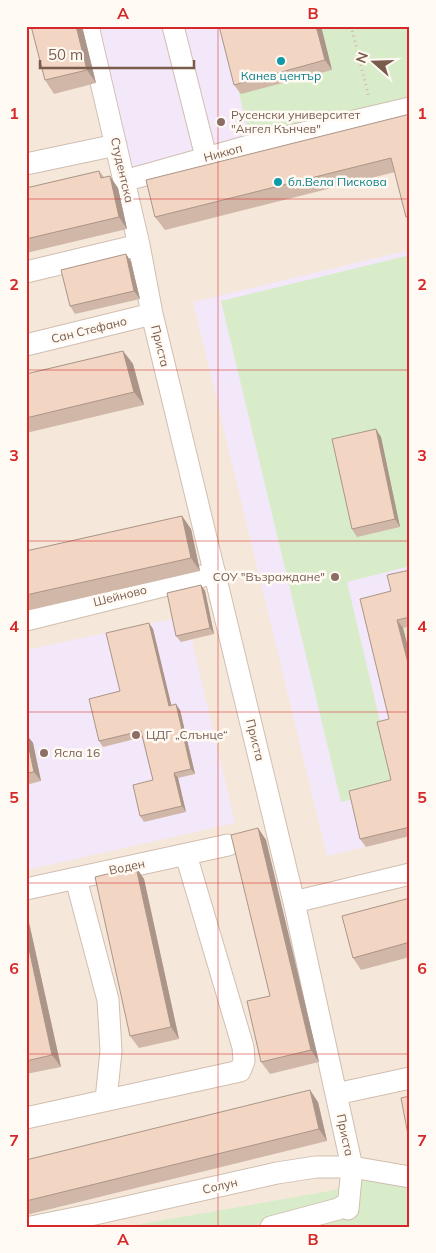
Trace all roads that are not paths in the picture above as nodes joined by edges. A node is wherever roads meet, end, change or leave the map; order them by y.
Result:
1 (88, 26) edge
2 (173, 26) edge
3 (410, 108) edge
4 (116, 145) junction
5 (206, 157) junction
6 (26, 164) edge
7 (124, 181) junction
8 (139, 245) junction
9 (26, 272) edge
10 (152, 314) junction
11 (26, 345) edge
12 (215, 573) junction
13 (26, 620) edge
14 (228, 845) dead end
15 (186, 855) junction
16 (410, 874) edge
17 (76, 879) junction
18 (26, 889) edge
19 (294, 902) junction
20 (410, 1078) edge
21 (336, 1094) junction
22 (106, 1100) junction
23 (26, 1118) edge
24 (352, 1167) junction
25 (410, 1176) edge
26 (31, 1227) edge
27 (270, 1227) edge

1 - 4 street, Студентска
2 - 5 street
3 - 5 street, Никюп
4 - 6 street
4 - 7 street, Студентска
5 - 7 street, Никюп
7 - 8 street, Студентска
8 - 9 street
8 - 10 street, Студентска
10 - 11 street, Сан Стефано
10 - 12 street, Приста
12 - 13 street, Шейново
12 - 19 street, Приста
14 - 15 street, Воден
15 - 17 street, Воден
15 - 22 street
16 - 19 street
17 - 18 street, Воден
17 - 22 street
19 - 21 street, Приста
20 - 21 street
21 - 24 street, Приста
22 - 23 street
24 - 25 street, Солун
24 - 26 street, Солун
24 - 27 street, Приста

